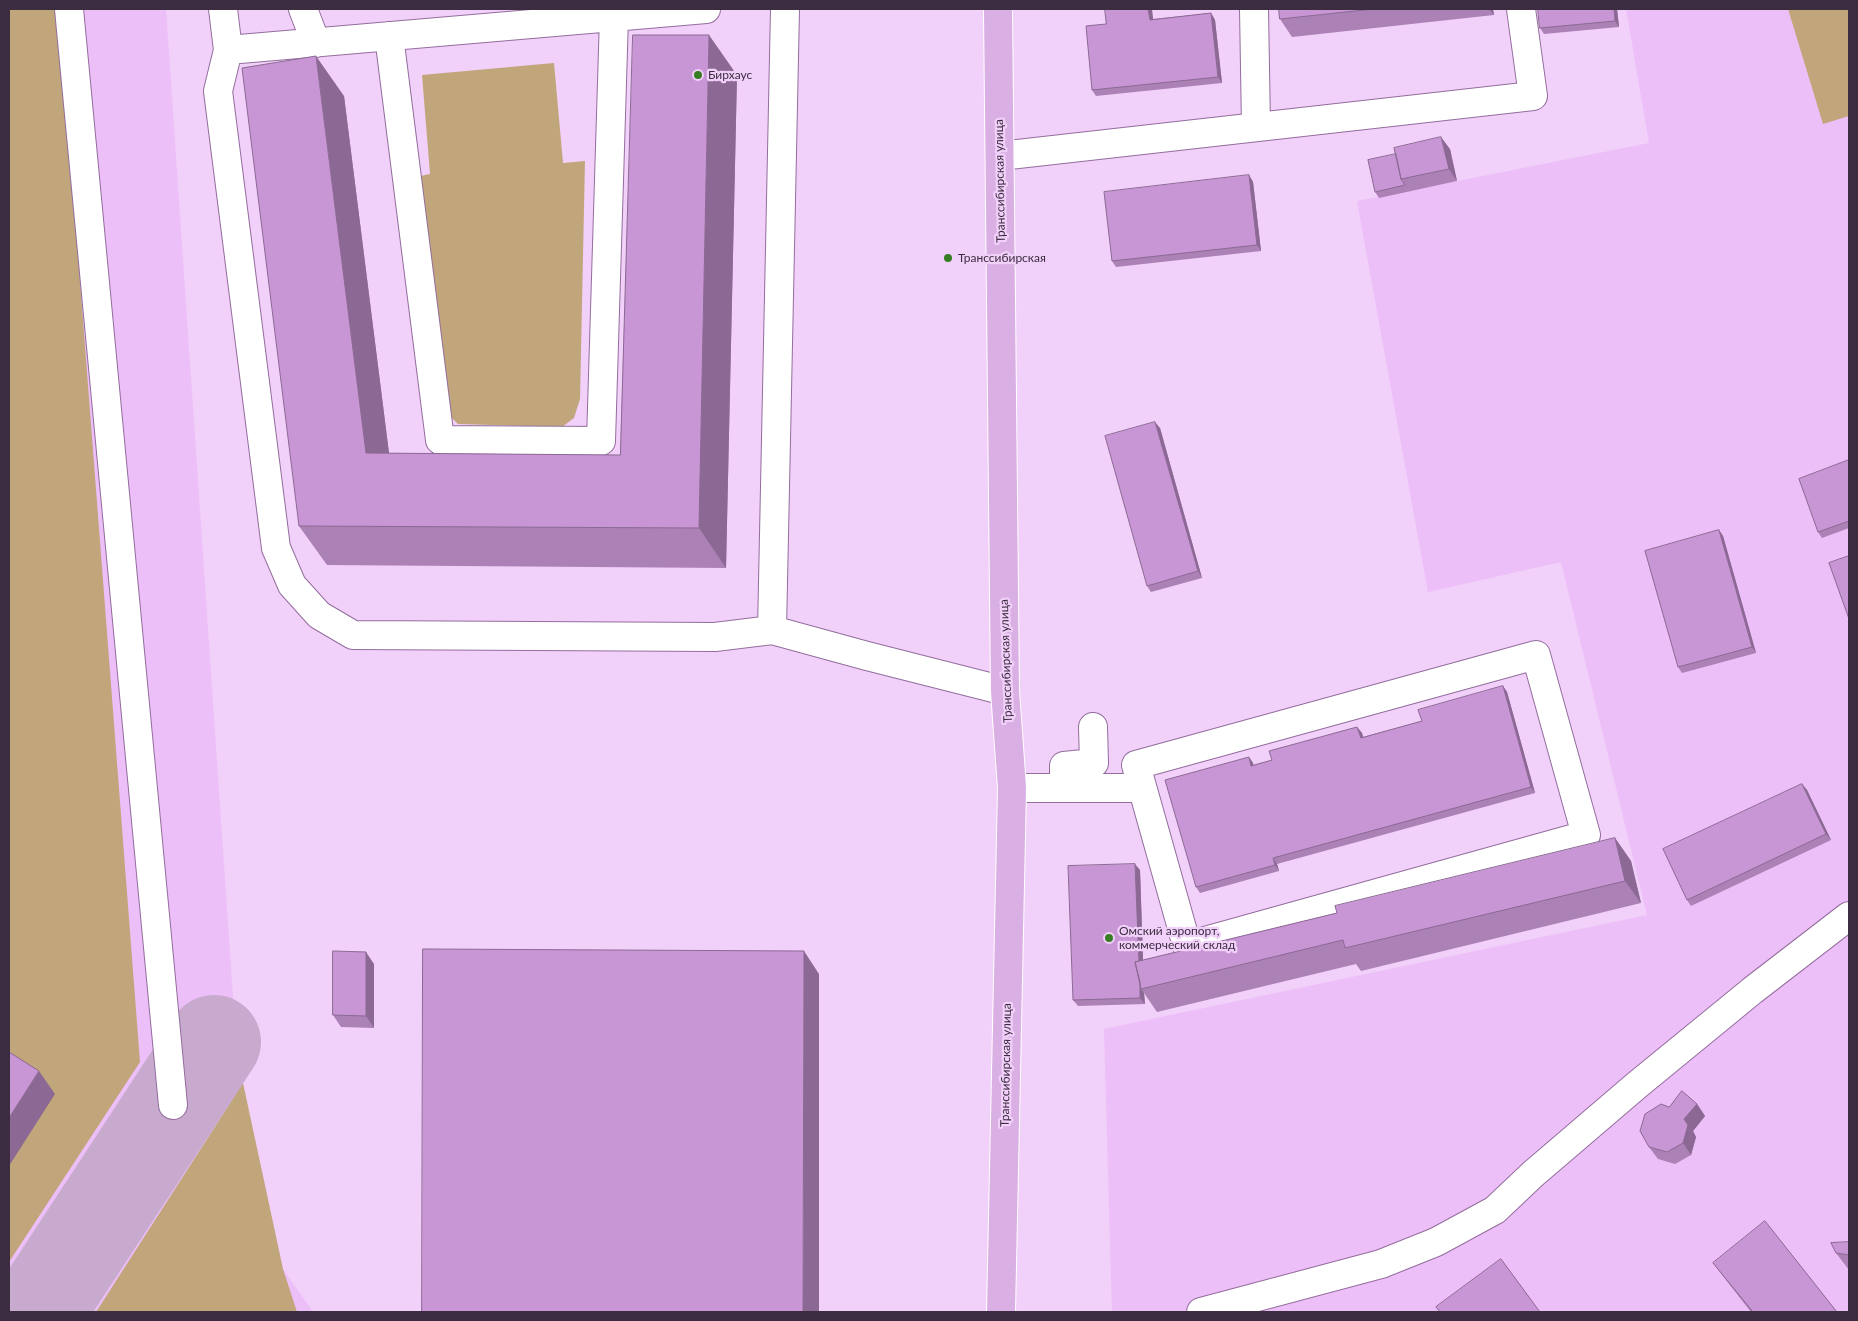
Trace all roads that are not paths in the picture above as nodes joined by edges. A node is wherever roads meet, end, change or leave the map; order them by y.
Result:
1 (69, 9) edge
2 (223, 9) edge
3 (303, 9) edge
4 (706, 9) edge
5 (785, 9) edge
6 (998, 9) edge
7 (1254, 9) edge
8 (1521, 9) edge
9 (614, 17) junction
10 (389, 36) junction
11 (316, 43) junction
12 (228, 50) junction
13 (1256, 127) junction
14 (1000, 156) junction
15 (772, 630) junction
16 (1005, 690) junction
17 (1094, 727) dead end
18 (1012, 788) junction
19 (1064, 788) junction
20 (1142, 788) junction
21 (1849, 916) edge
22 (173, 1105) dead end
23 (1001, 1312) edge
24 (1201, 1312) edge

1 - 22 lane
2 - 12 lane
3 - 11 lane
4 - 9 lane
5 - 15 lane
6 - 14 main road, Транссибирская улица
7 - 13 lane
8 - 13 lane
9 - 10 lane
9 - 10 lane
10 - 11 lane
11 - 12 lane
12 - 15 lane
13 - 14 lane
14 - 16 main road, Транссибирская улица
15 - 16 lane
16 - 18 main road, Транссибирская улица
17 - 19 lane
18 - 19 lane
18 - 23 main road, Транссибирская улица
19 - 20 lane
20 - 20 lane
21 - 24 lane

